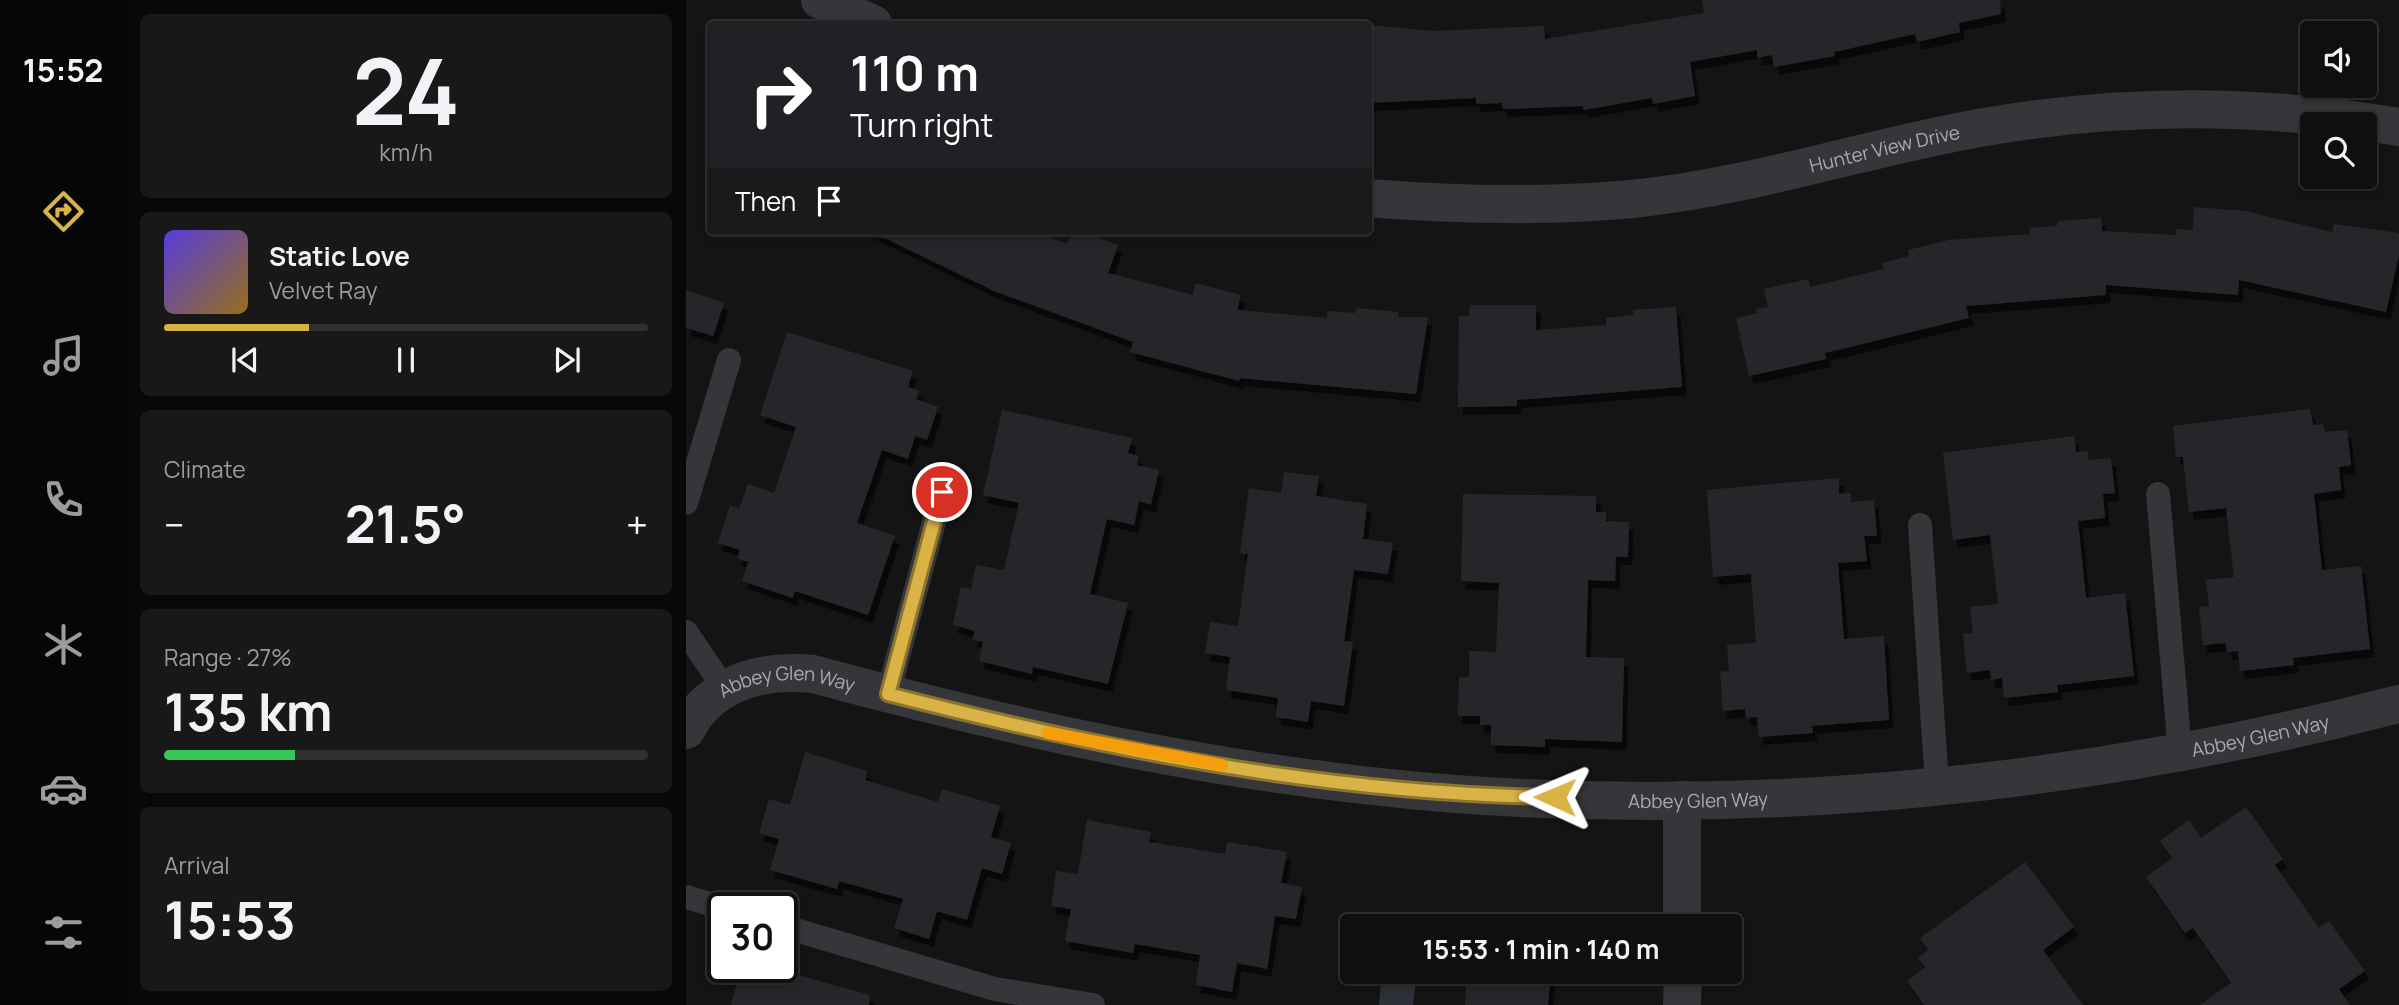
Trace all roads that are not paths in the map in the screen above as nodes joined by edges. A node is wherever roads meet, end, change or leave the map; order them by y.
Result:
1 (820, 0) edge
2 (866, 21) edge
3 (2399, 127) edge
4 (1372, 198) edge
5 (729, 360) dead end
6 (942, 492) dead end
7 (2158, 494) dead end
8 (686, 503) edge
9 (1920, 525) dead end
10 (686, 632) edge
11 (725, 689) junction
12 (888, 694) junction
13 (2399, 704) edge
14 (686, 730) edge
15 (2180, 752) junction
16 (1937, 786) junction
17 (1682, 800) junction
18 (686, 897) edge
19 (707, 903) edge
20 (1682, 914) edge
21 (798, 931) edge
22 (1683, 984) edge
23 (1093, 1005) edge
24 (1682, 1005) edge

1 - 2 street
3 - 4 street, Hunter View Drive
5 - 8 lane
6 - 12 lane
7 - 15 lane
9 - 16 lane
10 - 11 lane
11 - 12 street, Abbey Glen Way
11 - 14 street, Abbey Glen Way
12 - 17 street, Abbey Glen Way
13 - 15 street, Abbey Glen Way
15 - 16 street, Abbey Glen Way
16 - 17 street, Abbey Glen Way
17 - 20 street
18 - 19 lane
21 - 23 lane
22 - 24 street

